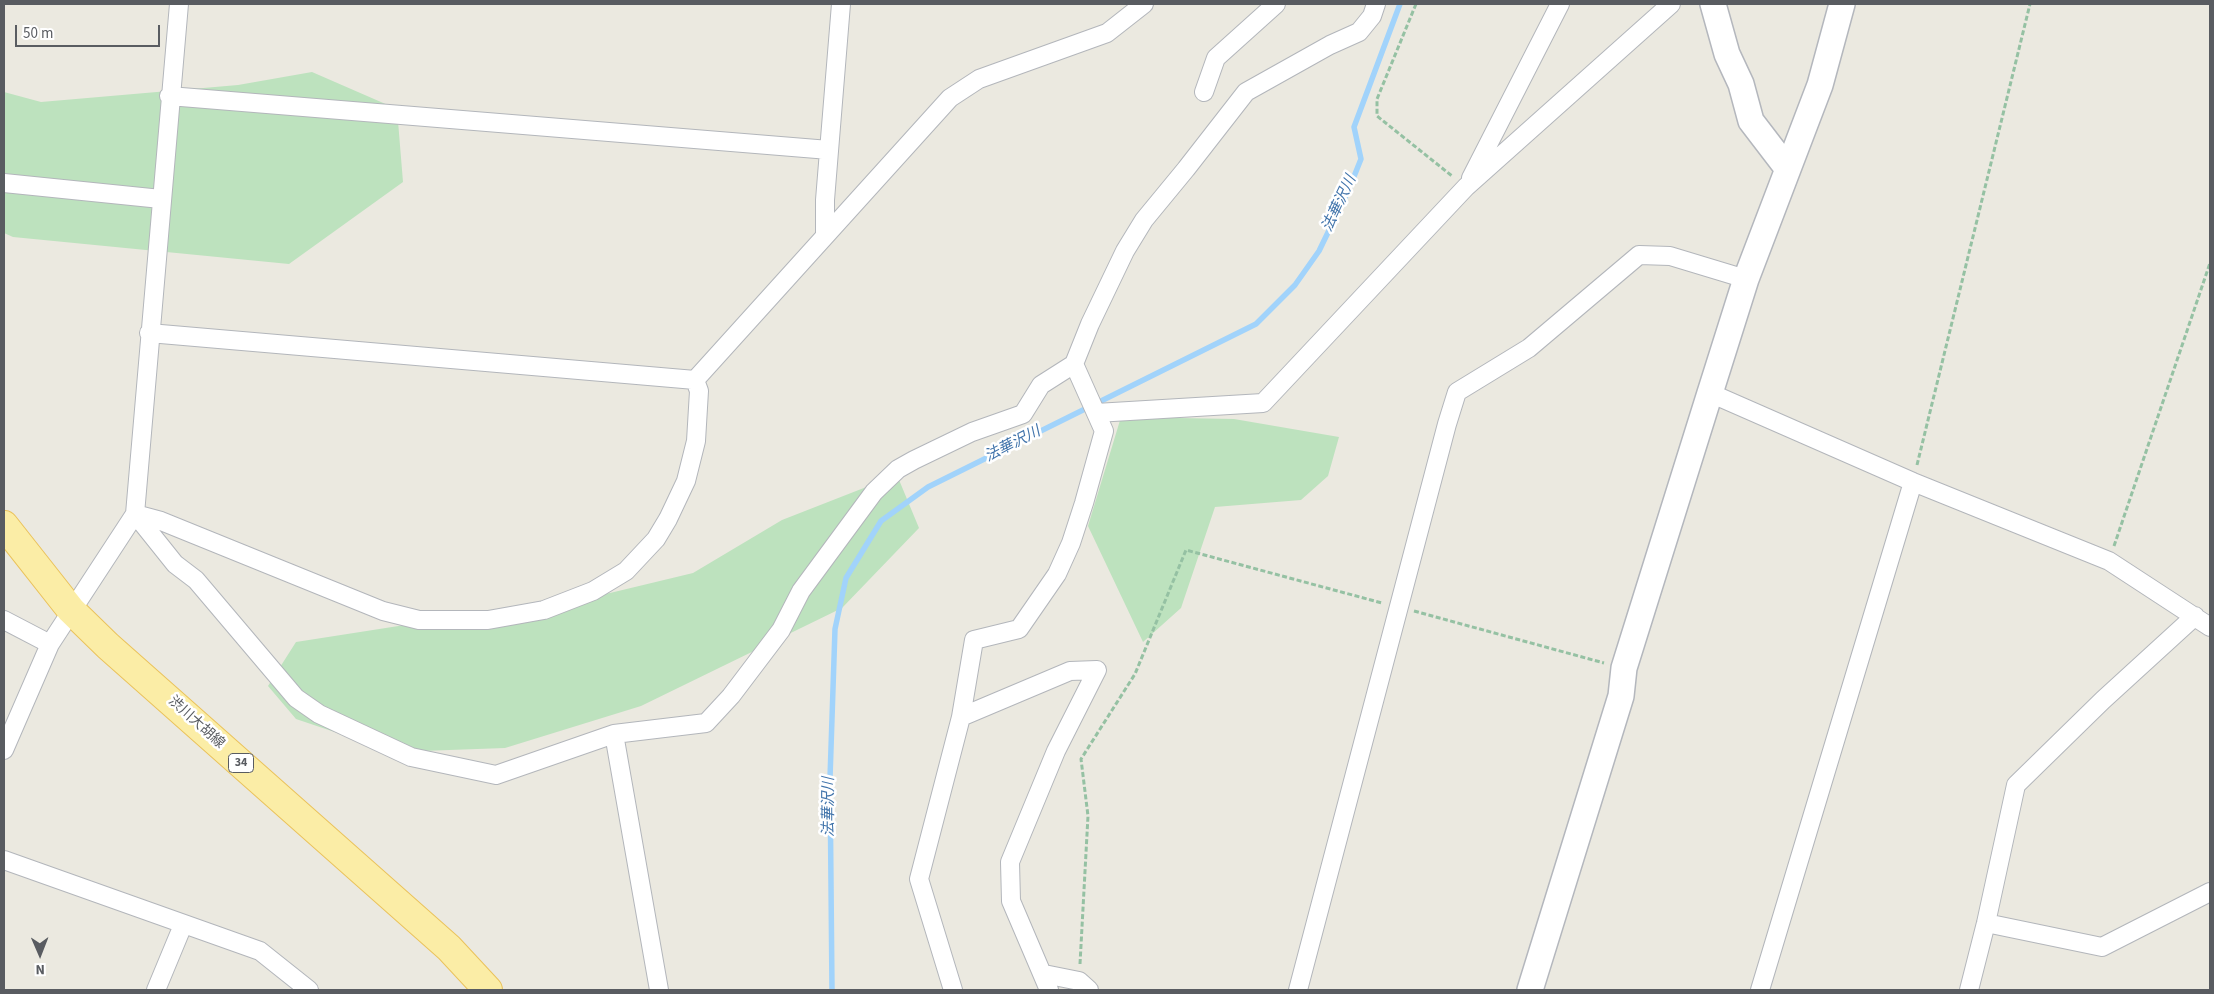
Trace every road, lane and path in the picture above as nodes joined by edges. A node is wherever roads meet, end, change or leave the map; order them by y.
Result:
1 (179, 4) edge
2 (841, 4) edge
3 (1144, 4) edge
4 (1276, 4) edge
5 (1376, 4) edge
6 (1416, 4) edge
7 (1560, 4) edge
8 (1671, 4) edge
9 (1714, 4) edge
10 (1842, 4) edge
11 (2030, 4) edge
12 (1204, 92) dead end
13 (169, 96) junction
14 (829, 150) junction
15 (1787, 168) junction
16 (4, 183) edge
17 (1466, 188) junction
18 (161, 199) junction
19 (825, 234) junction
20 (2210, 263) edge
21 (2210, 271) edge
22 (1746, 278) junction
23 (149, 333) junction
24 (1074, 364) junction
25 (694, 380) junction
26 (1710, 393) junction
27 (1096, 413) junction
28 (1913, 482) junction
29 (135, 514) junction
30 (4, 526) edge
31 (2109, 561) junction
32 (1386, 604) dead end
33 (1405, 609) dead end
34 (72, 610) junction
35 (2195, 616) junction
36 (4, 620) edge
37 (2210, 627) edge
38 (50, 644) junction
39 (1624, 668) junction
40 (961, 717) junction
41 (614, 734) junction
42 (4, 750) edge
43 (4, 860) edge
44 (2210, 892) edge
45 (1986, 923) junction
46 (184, 925) junction
47 (1047, 982) edge
48 (1084, 986) edge
49 (156, 990) edge
50 (309, 990) edge
51 (488, 990) edge
52 (659, 990) edge
53 (953, 990) edge
54 (1298, 990) edge
55 (1530, 990) edge
56 (1760, 990) edge
57 (1969, 990) edge

1 - 13 street
2 - 14 street
3 - 19 street
4 - 12 street
5 - 24 street
6 - 17 path
7 - 17 street
8 - 17 street
9 - 15 street
10 - 15 street
11 - 28 path
13 - 14 street
13 - 18 street
14 - 19 street
15 - 22 street
16 - 18 street
17 - 27 street
18 - 23 street
19 - 25 street
20 - 21 path
21 - 31 path
22 - 26 street
22 - 54 street
23 - 25 street
23 - 29 street
24 - 27 street
24 - 41 street
25 - 29 street
26 - 28 street
26 - 39 street
27 - 40 street
28 - 31 street
28 - 56 street
29 - 34 street
29 - 41 street
30 - 34 main road, 渋川大胡線 / 34
31 - 35 street
32 - 48 path
33 - 39 path
34 - 38 street
34 - 51 main road, 渋川大胡線 / 34
35 - 37 street
35 - 45 street
36 - 38 street
38 - 42 street
39 - 55 street
40 - 47 street
40 - 53 street
41 - 52 street
43 - 46 street
44 - 45 street
45 - 57 street
46 - 49 street
46 - 50 street
47 - 48 street

